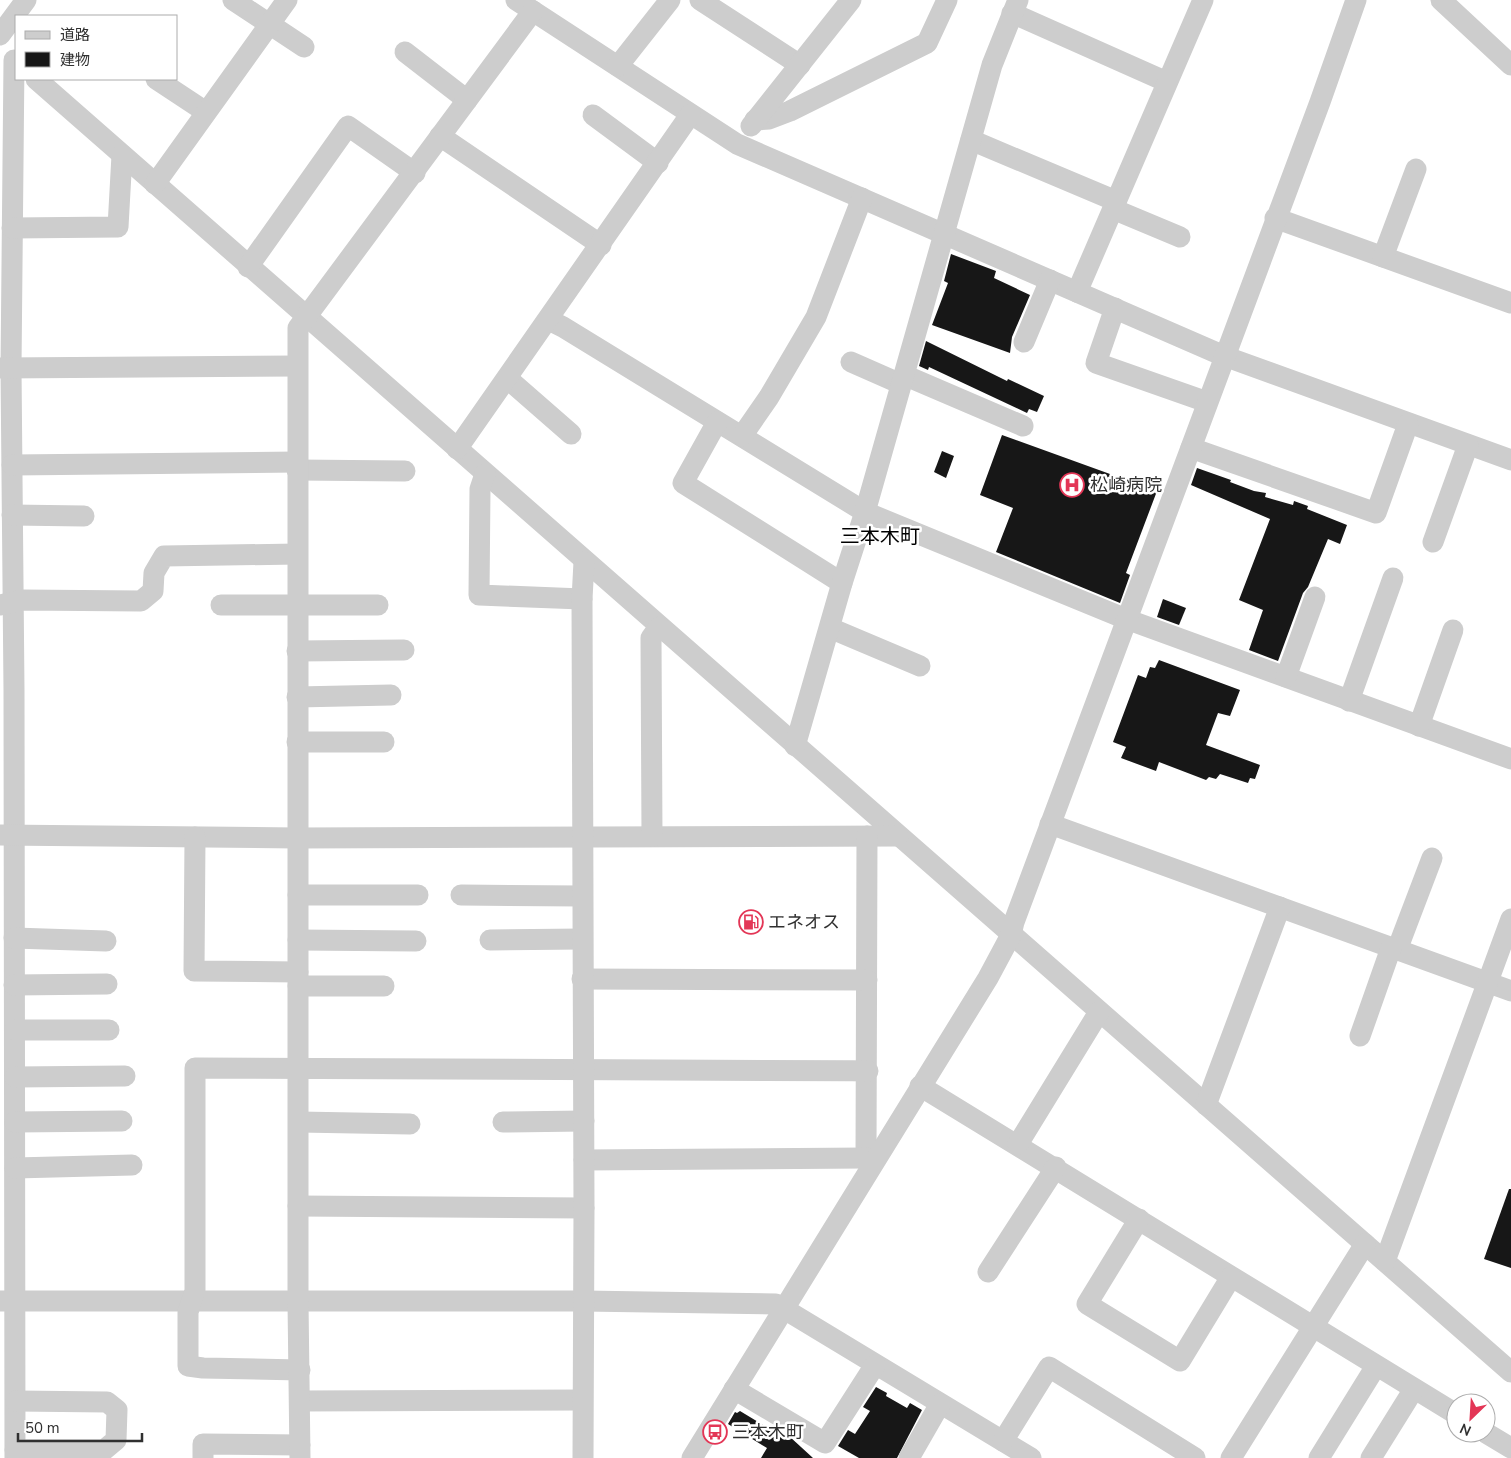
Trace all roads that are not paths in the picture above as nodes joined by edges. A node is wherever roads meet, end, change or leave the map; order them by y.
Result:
1 (26, 0) edge
2 (233, 0) edge
3 (287, 0) edge
4 (670, 0) edge
5 (700, 0) edge
6 (851, 0) edge
7 (947, 0) edge
8 (1203, 0) edge
9 (1356, 0) edge
10 (1441, 0) edge
11 (525, 6) edge
12 (1015, 6) edge
13 (270, 24) junction
14 (0, 35) edge
15 (304, 47) dead end
16 (405, 52) dead end
17 (10, 56) edge
18 (800, 65) junction
19 (1511, 65) edge
20 (618, 66) junction
21 (37, 80) edge
22 (158, 80) edge
23 (1167, 82) junction
24 (467, 100) junction
25 (206, 112) junction
26 (593, 115) dead end
27 (690, 115) junction
28 (755, 120) junction
29 (440, 136) junction
30 (971, 140) junction
31 (737, 144) junction
32 (122, 155) junction
33 (658, 163) junction
34 (1416, 170) dead end
35 (414, 173) junction
36 (6, 182) edge
37 (155, 184) junction
38 (862, 198) junction
39 (1115, 205) junction
40 (1275, 218) junction
41 (12, 228) junction
42 (944, 233) junction
43 (1180, 237) dead end
44 (601, 245) junction
45 (1383, 257) junction
46 (248, 267) junction
47 (6, 272) edge
48 (1050, 280) junction
49 (1077, 292) junction
50 (1511, 303) edge
51 (1115, 308) junction
52 (306, 317) junction
53 (549, 320) junction
54 (1024, 342) dead end
55 (1224, 356) junction
56 (850, 362) dead end
57 (297, 366) junction
58 (6, 368) edge
59 (508, 378) junction
60 (902, 380) junction
61 (1207, 402) junction
62 (717, 422) junction
63 (6, 424) edge
64 (1408, 424) junction
65 (1023, 426) dead end
66 (571, 434) dead end
67 (742, 436) junction
68 (1468, 444) junction
69 (1191, 448) junction
70 (457, 449) junction
71 (1511, 460) edge
72 (12, 465) junction
73 (297, 466) junction
74 (405, 471) dead end
75 (485, 474) junction
76 (865, 512) junction
77 (8, 513) edge
78 (84, 516) dead end
79 (1433, 542) dead end
80 (297, 554) junction
81 (584, 562) junction
82 (1393, 578) dead end
83 (842, 583) junction
84 (1315, 598) dead end
85 (582, 599) junction
86 (7, 604) edge
87 (378, 604) dead end
88 (221, 605) dead end
89 (297, 606) junction
90 (1126, 619) junction
91 (659, 627) junction
92 (830, 628) junction
93 (1453, 630) dead end
94 (404, 650) dead end
95 (297, 651) junction
96 (920, 666) dead end
97 (1286, 677) junction
98 (7, 690) edge
99 (391, 695) dead end
100 (297, 697) junction
101 (1350, 700) junction
102 (1419, 726) junction
103 (297, 742) junction
104 (384, 742) dead end
105 (795, 746) junction
106 (1511, 759) edge
107 (1050, 824) junction
108 (7, 835) edge
109 (581, 836) junction
110 (652, 836) junction
111 (867, 836) junction
112 (898, 836) junction
113 (195, 837) junction
114 (297, 838) junction
115 (1432, 858) dead end
116 (298, 895) junction
117 (418, 895) dead end
118 (461, 895) dead end
119 (582, 896) junction
120 (1280, 908) junction
121 (1511, 919) edge
122 (1011, 935) junction
123 (14, 938) junction
124 (582, 939) junction
125 (298, 940) junction
126 (490, 940) dead end
127 (106, 941) dead end
128 (416, 941) dead end
129 (1394, 949) junction
130 (298, 978) junction
131 (582, 979) junction
132 (867, 980) junction
133 (1488, 983) junction
134 (14, 984) junction
135 (107, 984) dead end
136 (384, 986) dead end
137 (1511, 991) edge
138 (1099, 1012) junction
139 (14, 1030) junction
140 (110, 1030) dead end
141 (1360, 1036) dead end
142 (299, 1069) junction
143 (583, 1069) junction
144 (868, 1071) junction
145 (10, 1072) edge
146 (125, 1076) dead end
147 (920, 1086) junction
148 (1206, 1105) junction
149 (10, 1120) edge
150 (122, 1121) dead end
151 (584, 1121) junction
152 (299, 1122) junction
153 (503, 1122) dead end
154 (410, 1124) dead end
155 (1018, 1144) junction
156 (584, 1160) junction
157 (869, 1161) junction
158 (132, 1165) dead end
159 (1056, 1167) junction
160 (15, 1168) junction
161 (8, 1196) edge
162 (298, 1206) junction
163 (584, 1208) junction
164 (1139, 1219) junction
165 (1365, 1244) junction
166 (1385, 1261) junction
167 (988, 1272) dead end
168 (1231, 1276) junction
169 (8, 1301) edge
170 (192, 1301) junction
171 (298, 1302) junction
172 (583, 1302) junction
173 (784, 1307) junction
174 (1312, 1328) junction
175 (875, 1365) junction
176 (1376, 1366) junction
177 (300, 1370) junction
178 (1511, 1372) edge
179 (734, 1389) junction
180 (1414, 1389) junction
181 (582, 1400) junction
182 (16, 1401) junction
183 (300, 1401) junction
184 (940, 1404) junction
185 (1446, 1408) edge
186 (1496, 1439) edge
187 (1003, 1441) junction
188 (1511, 1448) edge
189 (300, 1451) edge
190 (11, 1453) edge
191 (203, 1458) edge
192 (582, 1458) edge
193 (692, 1458) edge
194 (909, 1458) edge
195 (1031, 1458) edge
196 (1195, 1458) edge
197 (1231, 1458) edge
198 (1319, 1458) edge
199 (1370, 1458) edge

1 - 14 street
2 - 13 street
3 - 13 street
4 - 20 street
5 - 18 street
6 - 18 street
7 - 28 street
8 - 23 street
9 - 40 street
10 - 19 street
11 - 20 street
11 - 24 street
12 - 23 street
12 - 30 street
13 - 15 street
13 - 25 street
16 - 24 street
17 - 36 street
18 - 28 street
20 - 27 street
21 - 32 street
22 - 25 street
23 - 39 street
24 - 29 street
25 - 37 street
26 - 33 street
27 - 31 street
27 - 33 street
28 - 31 street
29 - 35 street
29 - 44 street
30 - 39 street
30 - 42 street
31 - 38 street
32 - 37 street
32 - 41 street
33 - 44 street
34 - 45 street
35 - 46 street
35 - 52 street
36 - 41 street
37 - 46 street
38 - 42 street
38 - 67 street
39 - 43 street
39 - 49 street
40 - 45 street
40 - 55 street
41 - 47 street
42 - 48 street
42 - 60 street
44 - 53 street
45 - 50 street
46 - 52 street
47 - 58 street
48 - 49 street
48 - 54 street
49 - 51 street
51 - 55 street
51 - 61 street
52 - 57 street
52 - 70 street
53 - 59 street
53 - 62 street
55 - 61 street
55 - 64 street
56 - 60 street
57 - 58 street
57 - 73 street
58 - 63 street
59 - 66 street
59 - 70 street
60 - 65 street
60 - 76 street
61 - 69 street
62 - 67 street
62 - 83 street
63 - 72 street
64 - 68 street
64 - 69 street
67 - 76 street
68 - 71 street
68 - 79 street
69 - 90 street
70 - 75 street
72 - 73 street
72 - 77 street
73 - 74 street
73 - 80 street
75 - 81 street
75 - 85 street
76 - 83 street
76 - 90 street
77 - 78 street
77 - 86 street
80 - 86 street
80 - 89 street
81 - 85 street
81 - 91 street
82 - 101 street
83 - 92 street
84 - 97 street
85 - 109 street
86 - 98 street
87 - 89 street
88 - 89 street
89 - 95 street
90 - 97 street
90 - 107 street
91 - 105 street
91 - 110 street
92 - 96 street
92 - 105 street
93 - 102 street
94 - 95 street
95 - 100 street
97 - 101 street
98 - 108 street
99 - 100 street
100 - 103 street
101 - 102 street
102 - 106 street
103 - 104 street
103 - 114 street
105 - 112 street
107 - 120 street
107 - 122 street
108 - 113 street
108 - 123 street
109 - 110 street
109 - 114 street
109 - 119 street
110 - 111 street
111 - 112 street
111 - 132 street
112 - 122 street
113 - 114 street
113 - 130 street
114 - 116 street
115 - 129 street
116 - 117 street
116 - 125 street
118 - 119 street
119 - 124 street
120 - 129 street
120 - 148 street
121 - 133 street
122 - 138 street
122 - 147 street
123 - 127 street
123 - 134 street
124 - 126 street
124 - 131 street
125 - 128 street
125 - 130 street
129 - 133 street
129 - 141 street
130 - 136 street
130 - 142 street
131 - 132 street
131 - 143 street
132 - 144 street
133 - 137 street
133 - 166 street
134 - 135 street
134 - 139 street
138 - 148 street
138 - 155 street
139 - 140 street
139 - 145 street
142 - 143 street
142 - 152 street
142 - 170 street
143 - 144 street
143 - 151 street
144 - 157 street
145 - 146 street
145 - 149 street
147 - 155 street
147 - 157 street
148 - 165 street
149 - 150 street
149 - 160 street
151 - 153 street
151 - 156 street
152 - 154 street
152 - 162 street
155 - 159 street
156 - 157 street
156 - 163 street
157 - 173 street
158 - 160 street
159 - 164 street
159 - 167 street
160 - 161 street
161 - 169 street
162 - 163 street
162 - 171 street
163 - 172 street
164 - 168 street
164 - 168 street
165 - 166 street
165 - 174 street
166 - 178 street
168 - 174 street
169 - 170 street
169 - 182 street
170 - 171 street
170 - 177 street
171 - 172 street
171 - 177 street
172 - 173 street
172 - 181 street
173 - 175 street
173 - 179 street
174 - 176 street
174 - 197 street
175 - 179 street
175 - 184 street
176 - 180 street
176 - 198 street
177 - 183 street
179 - 193 street
180 - 185 street
180 - 199 street
181 - 183 street
181 - 192 street
182 - 190 street
182 - 190 street
183 - 189 street
184 - 187 street
184 - 194 street
186 - 188 street
187 - 195 street
187 - 196 street
189 - 191 street

